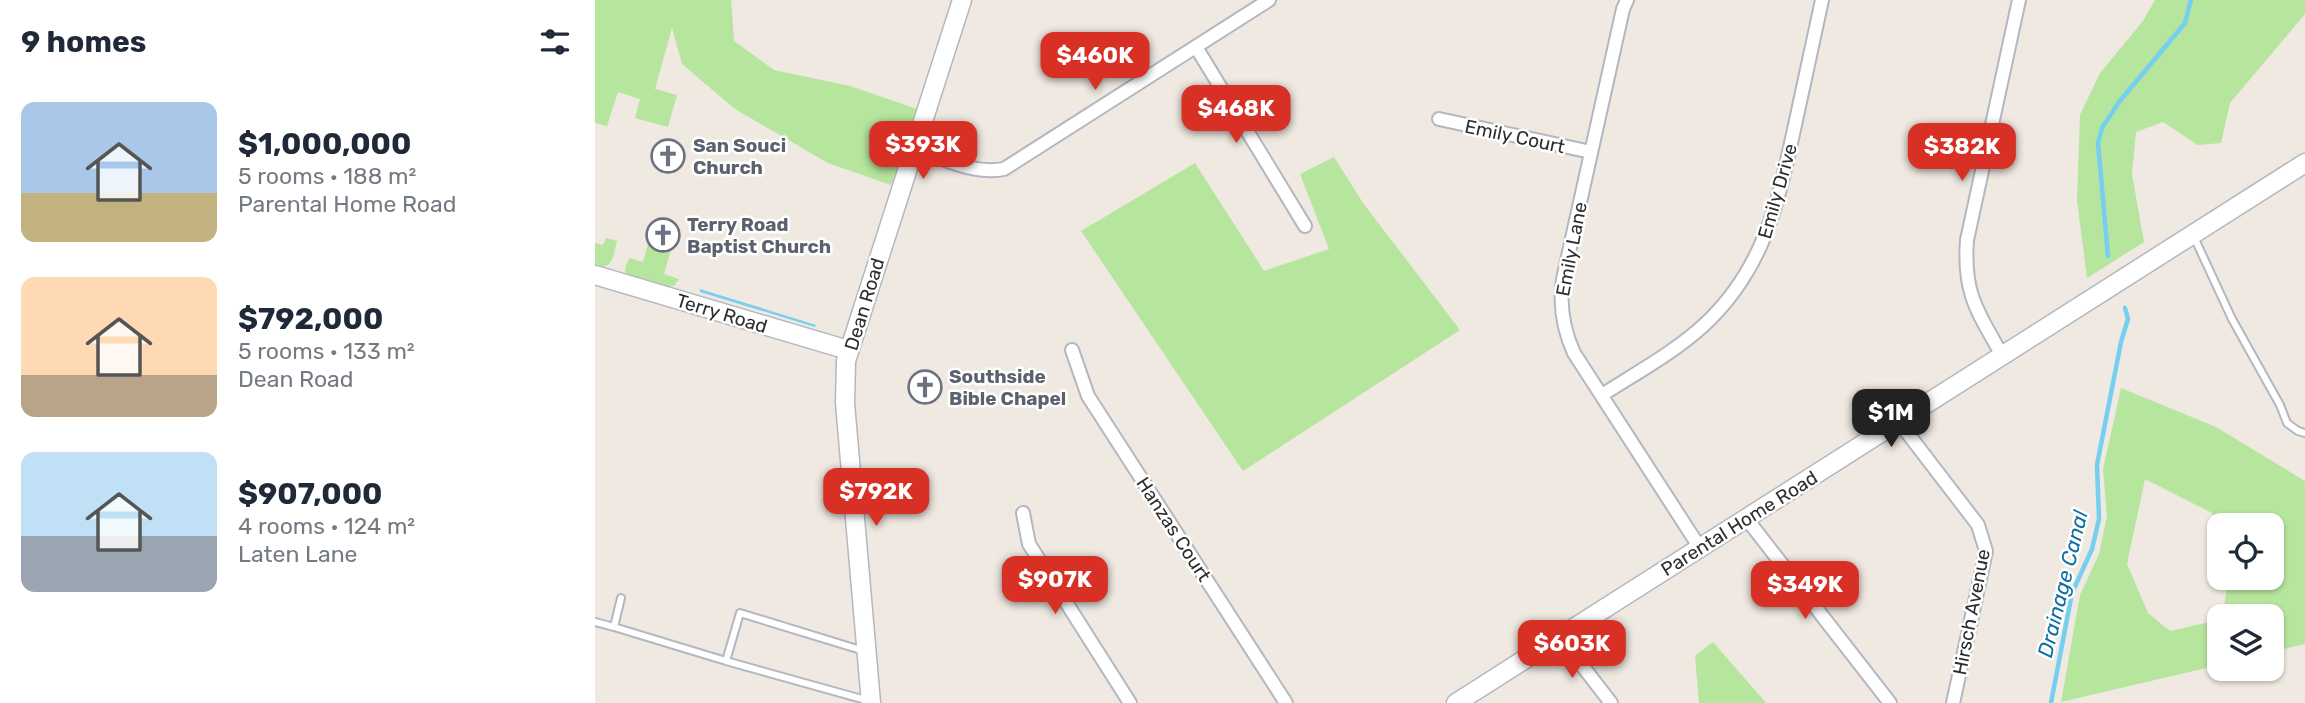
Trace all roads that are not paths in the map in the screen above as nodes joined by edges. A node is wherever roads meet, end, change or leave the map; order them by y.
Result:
1 (962, 0) edge
2 (1269, 0) edge
3 (1627, 0) edge
4 (1822, 0) edge
5 (2019, 0) edge
6 (1196, 47) junction
7 (1439, 119) dead end
8 (914, 149) junction
9 (1591, 152) junction
10 (2305, 163) edge
11 (1305, 226) dead end
12 (2193, 235) junction
13 (595, 275) edge
14 (848, 350) junction
15 (1072, 350) dead end
16 (2002, 355) junction
17 (1602, 395) junction
18 (1899, 422) junction
19 (2305, 433) edge
20 (1023, 513) dead end
21 (1746, 518) junction
22 (1700, 548) junction
23 (621, 598) dead end
24 (595, 622) edge
25 (614, 627) junction
26 (1560, 637) junction
27 (866, 651) junction
28 (726, 661) junction
29 (871, 702) edge
30 (1130, 703) edge
31 (1286, 703) edge
32 (1456, 703) edge
33 (1611, 703) edge
34 (1890, 703) edge
35 (1953, 703) edge

1 - 8 street, Dean Road
2 - 6 street
3 - 9 street, Emily Lane
4 - 17 street, Emily Drive
5 - 16 street
6 - 8 street
6 - 11 street
7 - 9 street, Emily Court
8 - 14 street, Dean Road
9 - 17 street, Emily Lane
10 - 12 street, Parental Home Road
12 - 16 street, Parental Home Road
12 - 19 lane
13 - 14 street, Terry Road
14 - 27 street, Dean Road
15 - 31 street, Hanzas Court
16 - 18 street, Parental Home Road
17 - 22 street, Emily Lane
18 - 21 street, Parental Home Road
18 - 35 street, Hirsch Avenue
20 - 30 street
21 - 22 street, Parental Home Road
21 - 34 street
22 - 26 street, Parental Home Road
23 - 25 lane
24 - 25 lane
25 - 28 lane
26 - 32 street, Parental Home Road
26 - 33 street
27 - 28 lane
27 - 29 street, Dean Road
28 - 29 lane

